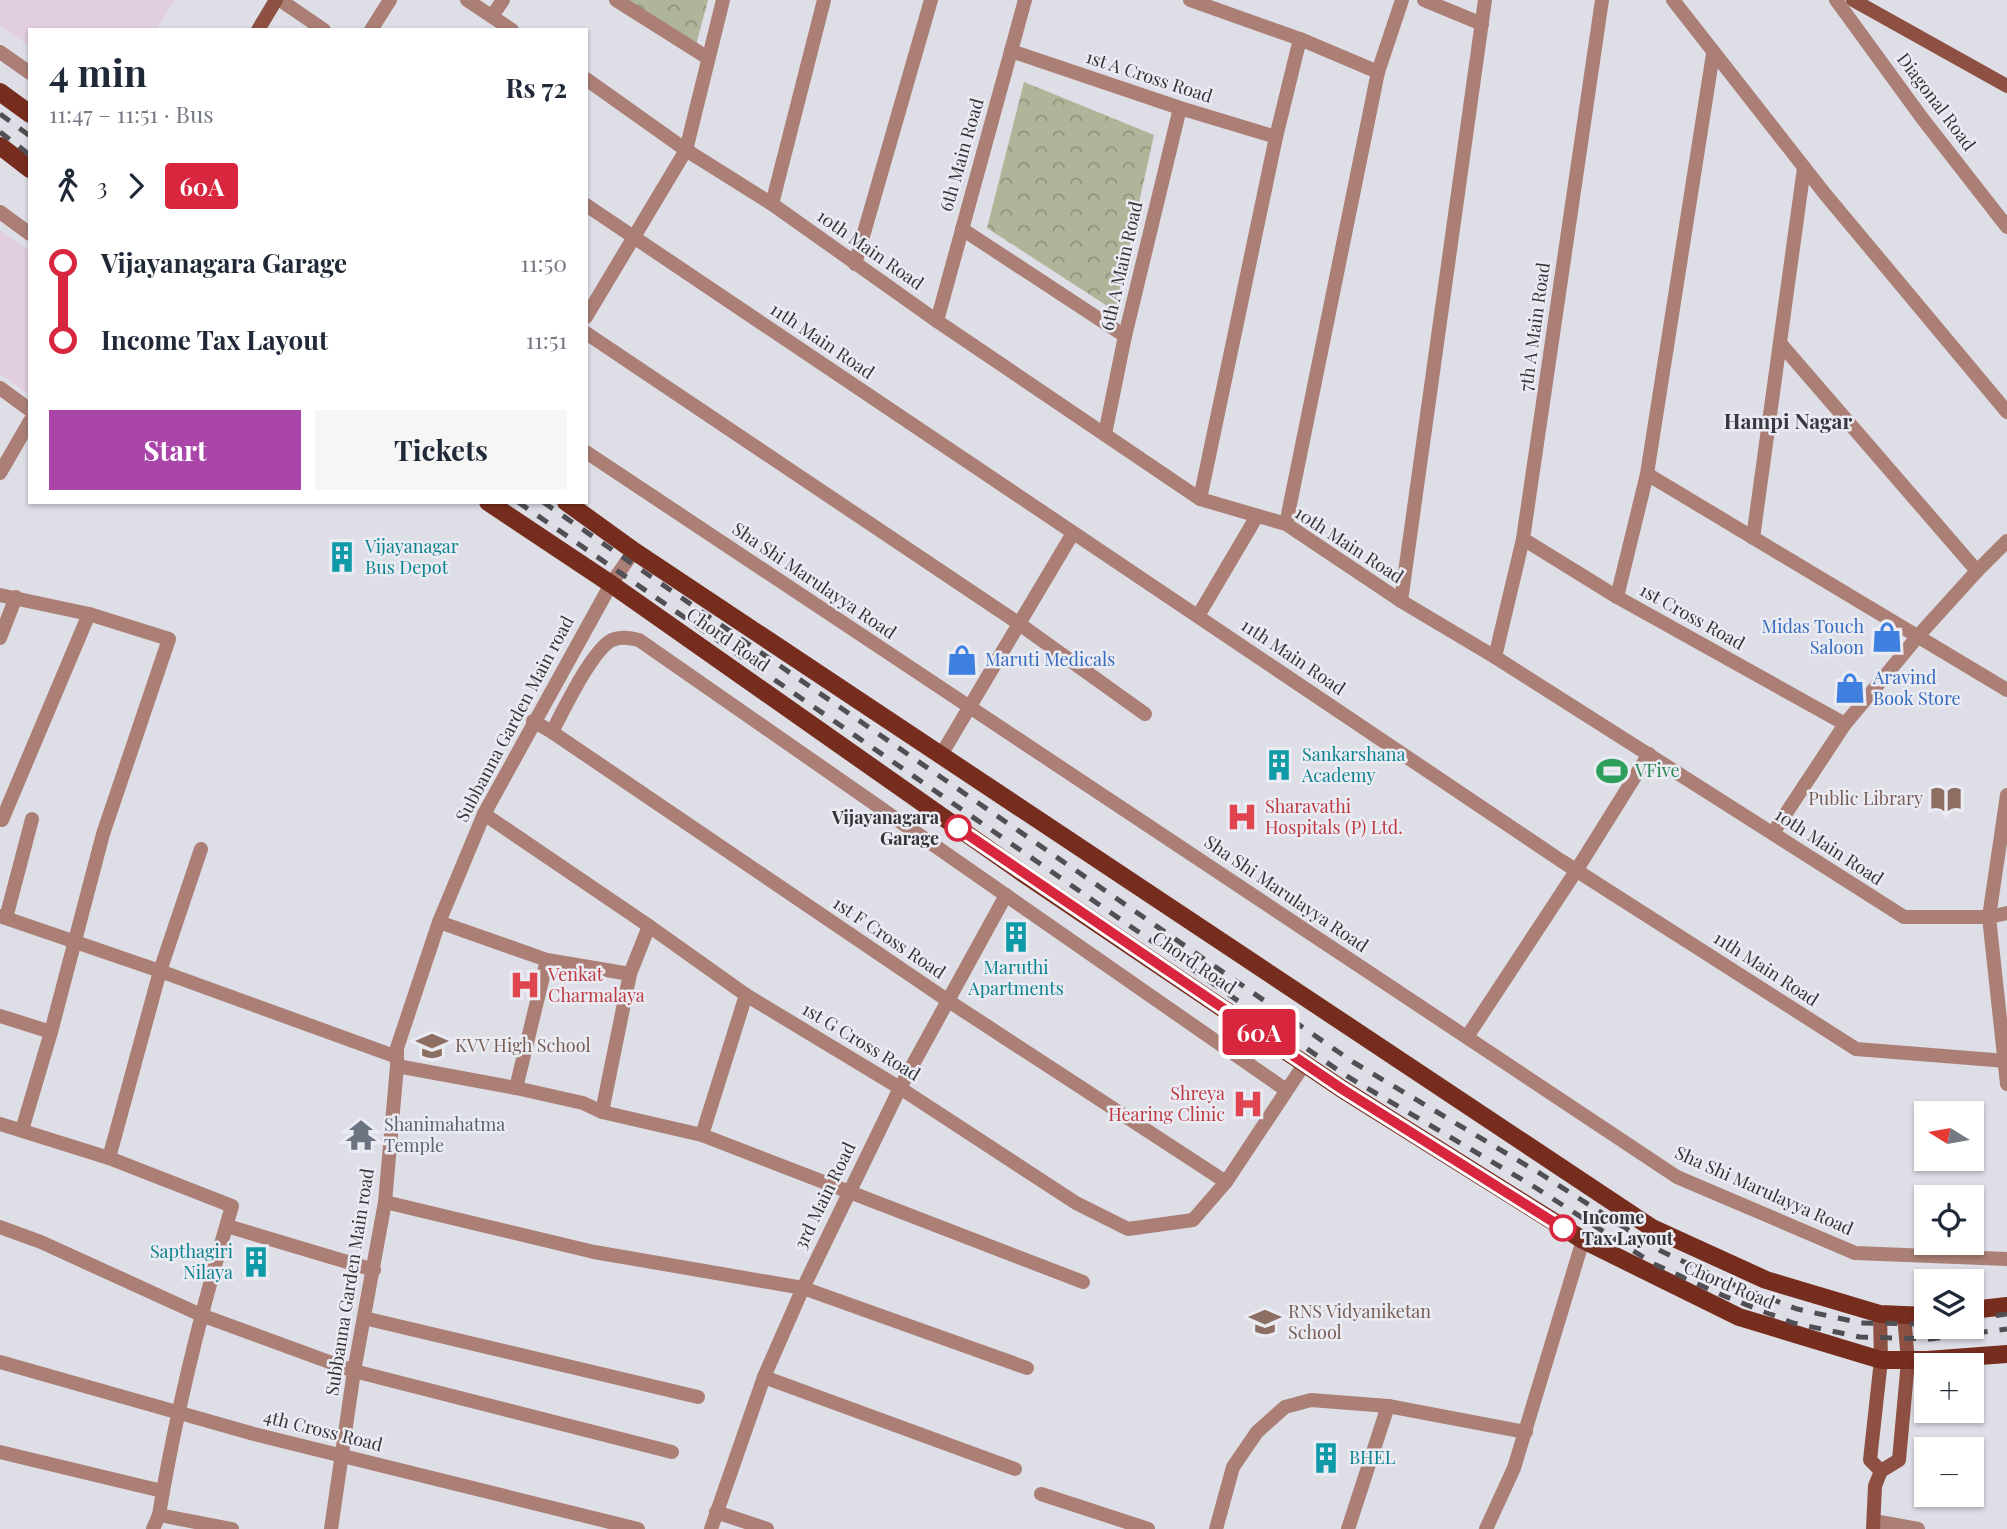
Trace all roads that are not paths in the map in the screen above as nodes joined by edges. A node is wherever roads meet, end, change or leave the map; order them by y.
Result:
1 (278, 0) edge
2 (390, 0) edge
3 (467, 0) edge
4 (503, 0) edge
5 (615, 0) edge
6 (723, 0) edge
7 (824, 0) edge
8 (932, 0) edge
9 (1025, 0) edge
10 (1189, 0) edge
11 (1402, 0) edge
12 (1424, 0) edge
13 (1485, 0) edge
14 (1602, 0) edge
15 (1673, 0) edge
16 (1836, 0) edge
17 (1853, 0) edge
18 (492, 16) junction
19 (1482, 24) junction
20 (259, 28) edge
21 (321, 28) edge
22 (371, 28) edge
23 (509, 28) edge
24 (1300, 39) junction
25 (1011, 51) junction
26 (0, 52) edge
27 (1713, 54) junction
28 (708, 58) junction
29 (28, 72) edge
30 (1378, 72) junction
31 (588, 80) edge
32 (2007, 86) edge
33 (0, 92) edge
34 (1180, 108) junction
35 (28, 113) edge
36 (1276, 136) junction
37 (0, 146) edge
38 (686, 150) junction
39 (28, 167) edge
40 (1804, 168) junction
41 (772, 204) junction
42 (588, 206) edge
43 (0, 212) edge
44 (2007, 227) edge
45 (962, 229) junction
46 (28, 233) edge
47 (634, 237) junction
48 (855, 264) junction
49 (588, 314) edge
50 (937, 321) junction
51 (588, 333) edge
52 (1125, 336) junction
53 (1780, 343) junction
54 (0, 388) edge
55 (28, 409) edge
56 (2007, 412) edge
57 (28, 424) edge
58 (1105, 434) junction
59 (588, 453) edge
60 (0, 473) edge
61 (1647, 474) junction
62 (1200, 499) junction
63 (491, 504) edge
64 (569, 504) edge
65 (1257, 516) junction
66 (1286, 524) junction
67 (1073, 533) junction
68 (1753, 538) junction
69 (1523, 539) junction
70 (2007, 541) edge
71 (634, 551) junction
72 (1977, 571) junction
73 (611, 584) junction
74 (0, 595) edge
75 (16, 597) junction
76 (1617, 597) junction
77 (1401, 601) junction
78 (89, 614) junction
79 (1198, 617) junction
80 (1018, 623) junction
81 (1919, 635) junction
82 (0, 638) edge
83 (1495, 657) junction
84 (2007, 690) edge
85 (968, 706) junction
86 (1145, 714) dead end
87 (533, 721) junction
88 (1845, 724) junction
89 (552, 732) junction
90 (1649, 754) junction
91 (941, 755) junction
92 (2007, 795) edge
93 (2006, 811) edge
94 (484, 814) junction
95 (32, 819) dead end
96 (2, 820) edge
97 (1773, 833) junction
98 (201, 849) dead end
99 (1576, 871) junction
100 (1006, 895) junction
101 (2007, 913) edge
102 (3, 917) edge
103 (1989, 917) junction
104 (439, 922) junction
105 (649, 926) junction
106 (74, 942) junction
107 (547, 960) junction
108 (160, 971) junction
109 (630, 974) junction
110 (746, 995) junction
111 (947, 1000) junction
112 (0, 1016) edge
113 (51, 1032) junction
114 (1467, 1037) junction
115 (397, 1061) junction
116 (2005, 1061) edge
117 (1305, 1063) junction
118 (2007, 1084) edge
119 (516, 1088) junction
120 (900, 1088) junction
121 (1286, 1090) junction
122 (602, 1112) junction
123 (0, 1124) edge
124 (22, 1130) junction
125 (702, 1135) junction
126 (109, 1158) junction
127 (1226, 1182) junction
128 (848, 1192) junction
129 (385, 1202) junction
130 (227, 1226) junction
131 (0, 1227) edge
132 (1583, 1240) junction
133 (2007, 1259) edge
134 (373, 1270) junction
135 (1083, 1282) dead end
136 (803, 1288) junction
137 (2007, 1306) edge
138 (1984, 1309) edge
139 (1880, 1314) junction
140 (201, 1315) junction
141 (1905, 1316) junction
142 (1914, 1316) edge
143 (365, 1318) junction
144 (2007, 1354) edge
145 (1881, 1360) junction
146 (1908, 1361) junction
147 (0, 1362) edge
148 (1027, 1368) dead end
149 (354, 1371) junction
150 (764, 1377) junction
151 (698, 1397) dead end
152 (1388, 1406) junction
153 (178, 1413) junction
154 (1526, 1432) junction
155 (0, 1452) edge
156 (672, 1452) dead end
157 (341, 1455) junction
158 (1015, 1469) dead end
159 (1881, 1471) junction
160 (162, 1491) junction
161 (1041, 1494) dead end
162 (716, 1512) junction
163 (159, 1515) junction
164 (1873, 1525) edge
165 (153, 1529) edge
166 (232, 1529) edge
167 (331, 1529) edge
168 (638, 1529) edge
169 (710, 1529) edge
170 (767, 1529) edge
171 (1148, 1529) edge
172 (1216, 1529) edge
173 (1348, 1529) edge
174 (1486, 1529) edge
175 (1917, 1529) edge

1 - 20 main road
1 - 21 street
2 - 22 street
3 - 18 street
4 - 18 street
5 - 28 street
6 - 28 street
7 - 41 street
8 - 48 street
9 - 25 street, 6th Main Road
10 - 24 street
11 - 30 street
12 - 19 street
13 - 19 street
14 - 69 street, 7th A Main Road
15 - 27 street
16 - 44 street, Diagonal Road
17 - 32 main road
18 - 23 street
19 - 77 street
24 - 30 street
24 - 36 street
25 - 34 street, 1st A Cross Road
25 - 45 street, 6th Main Road
26 - 29 street
27 - 40 street
27 - 61 street
28 - 38 street
30 - 66 street
31 - 38 street, 10th Main Road
33 - 35 main road
34 - 36 street, 1st A Cross Road
34 - 52 street, 6th A Main Road
36 - 62 street
37 - 39 main road
38 - 41 street, 10th Main Road
38 - 47 street
40 - 53 street
40 - 56 street
41 - 48 street, 10th Main Road
42 - 47 street, 11th Main Road
43 - 46 street
45 - 50 street, 6th Main Road
45 - 52 street
47 - 49 street
47 - 67 street, 11th Main Road
48 - 50 street, 10th Main Road
50 - 58 street, 10th Main Road
51 - 80 street
52 - 58 street, 6th A Main Road
53 - 68 street
53 - 72 street
54 - 55 street
57 - 60 street
58 - 62 street, 10th Main Road
59 - 85 street, Sha Shi Marulayya Road
61 - 68 street
61 - 76 street
62 - 65 street, 10th Main Road
63 - 73 main road, Chord Road
64 - 71 main road, Chord Road
65 - 66 street, 10th Main Road
65 - 79 street
66 - 77 street, 10th Main Road
67 - 79 street, 11th Main Road
67 - 80 street
68 - 81 street
69 - 76 street, 1st Cross Road
69 - 83 street, 7th A Main Road
70 - 72 street
71 - 73 street, Subbanna Garden Main road
71 - 91 main road, Chord Road
72 - 81 street
73 - 87 street, Subbanna Garden Main road
73 - 117 main road, Chord Road
74 - 75 street
75 - 78 street
75 - 82 street
76 - 88 street, 1st Cross Road
77 - 83 street, 10th Main Road
78 - 96 street
78 - 106 street
79 - 99 street, 11th Main Road
80 - 85 street
80 - 86 street
81 - 84 street
81 - 88 street
83 - 90 street, 10th Main Road
85 - 91 street
85 - 114 street, Sha Shi Marulayya Road
87 - 89 street, 1st F Cross Road
87 - 94 street, Subbanna Garden Main road
88 - 97 street
89 - 100 street
89 - 111 street, 1st F Cross Road
90 - 97 street, 10th Main Road
90 - 99 street
91 - 139 main road, Chord Road
92 - 93 street
93 - 103 street
94 - 104 street, Subbanna Garden Main road
94 - 105 street, 1st G Cross Road
95 - 102 street
97 - 103 street, 10th Main Road
98 - 108 street
99 - 114 street
99 - 116 street, 11th Main Road
100 - 111 street, 3rd Main Road
100 - 121 street
101 - 103 street, 10th Main Road
102 - 106 street
103 - 116 street
104 - 107 street
104 - 115 street, Subbanna Garden Main road
105 - 109 street
105 - 110 street, 1st G Cross Road
106 - 108 street
106 - 113 street
107 - 109 street
107 - 119 street
108 - 115 street
108 - 126 street
109 - 122 street
110 - 120 street, 1st G Cross Road
110 - 125 street
111 - 120 street, 3rd Main Road
111 - 127 street, 1st F Cross Road
112 - 113 street
113 - 124 street
114 - 133 street, Sha Shi Marulayya Road
115 - 119 street
115 - 129 street, Subbanna Garden Main road
116 - 118 street
117 - 121 street, 1st G Cross Road
117 - 132 main road, Chord Road
119 - 122 street
120 - 127 street, 1st G Cross Road
120 - 128 street, 3rd Main Road
121 - 127 street, 1st G Cross Road
122 - 125 street
123 - 124 street
124 - 126 street
125 - 128 street
126 - 130 street
128 - 135 street
128 - 136 street, 3rd Main Road
129 - 134 street, Subbanna Garden Main road
129 - 136 street
130 - 134 street
130 - 140 street
131 - 140 street
132 - 145 main road, Chord Road
132 - 154 street
134 - 143 street, Subbanna Garden Main road
136 - 148 street
136 - 150 street, 3rd Main Road
137 - 138 main road
139 - 141 main road, Chord Road
139 - 145 main road
140 - 149 street
140 - 153 street
141 - 142 main road, Chord Road
141 - 146 main road
143 - 149 street, Subbanna Garden Main road
143 - 151 street
144 - 146 main road, Chord Road
145 - 146 main road, Chord Road
145 - 159 main road
146 - 159 main road
147 - 153 street, 4th Cross Road
149 - 156 street
149 - 157 street, Subbanna Garden Main road
150 - 158 street
150 - 162 street, 3rd Main Road
152 - 154 street
152 - 172 street
152 - 173 street
153 - 157 street, 4th Cross Road
153 - 160 street
154 - 174 street
155 - 160 street
157 - 167 street, Subbanna Garden Main road
157 - 168 street, 4th Cross Road
159 - 164 main road
160 - 163 street
161 - 171 street
162 - 169 street, 3rd Main Road
162 - 170 street
163 - 165 street
163 - 166 street
164 - 175 street

